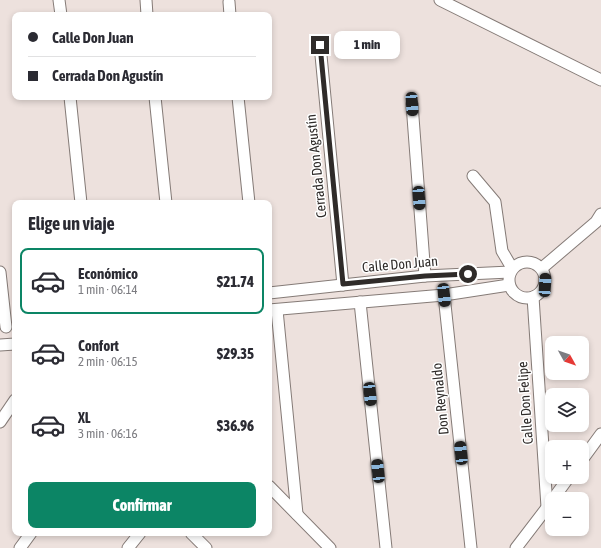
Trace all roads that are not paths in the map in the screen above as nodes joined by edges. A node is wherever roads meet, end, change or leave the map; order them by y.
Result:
1 (59, 0) edge
2 (146, 0) edge
3 (440, 0) edge
4 (229, 2) dead end
5 (61, 12) edge
6 (147, 12) edge
7 (230, 12) edge
8 (320, 45) dead end
9 (601, 80) edge
10 (70, 100) edge
11 (156, 100) edge
12 (238, 100) edge
13 (412, 104) dead end
14 (473, 176) dead end
15 (81, 200) edge
16 (166, 200) edge
17 (249, 200) edge
18 (601, 214) edge
19 (542, 268) junction
20 (511, 270) junction
21 (0, 272) edge
22 (425, 276) junction
23 (343, 284) junction
24 (509, 285) junction
25 (272, 293) edge
26 (444, 295) junction
27 (533, 297) junction
28 (360, 302) junction
29 (273, 310) edge
30 (7, 326) edge
31 (12, 344) edge
32 (0, 345) edge
33 (12, 404) edge
34 (0, 422) edge
35 (601, 434) edge
36 (589, 450) edge
37 (272, 489) edge
38 (550, 492) edge
39 (545, 510) edge
40 (297, 514) junction
41 (29, 536) edge
42 (138, 536) edge
43 (194, 536) edge
44 (20, 548) edge
45 (128, 548) edge
46 (206, 548) edge
47 (330, 548) edge
48 (386, 548) edge
49 (471, 548) edge
50 (516, 548) edge

1 - 5 street
2 - 6 street
3 - 9 street
4 - 7 street
8 - 23 street, Cerrada Don Agustín
10 - 15 street
11 - 16 street
12 - 17 street
13 - 22 street
14 - 20 street
18 - 19 street
19 - 20 street
19 - 27 street
20 - 22 street, Calle Don Juan
20 - 24 street
21 - 30 street
22 - 23 street, Calle Don Juan
23 - 25 street, Calle Don Juan
24 - 26 street
24 - 27 street
26 - 28 street
26 - 49 street, Don Reynaldo
27 - 38 street, Calle Don Felipe
28 - 29 street
28 - 48 street
29 - 40 street
31 - 32 street
33 - 34 street
35 - 36 street
37 - 40 street
39 - 50 street
40 - 47 street
41 - 44 street
42 - 45 street
43 - 46 street

